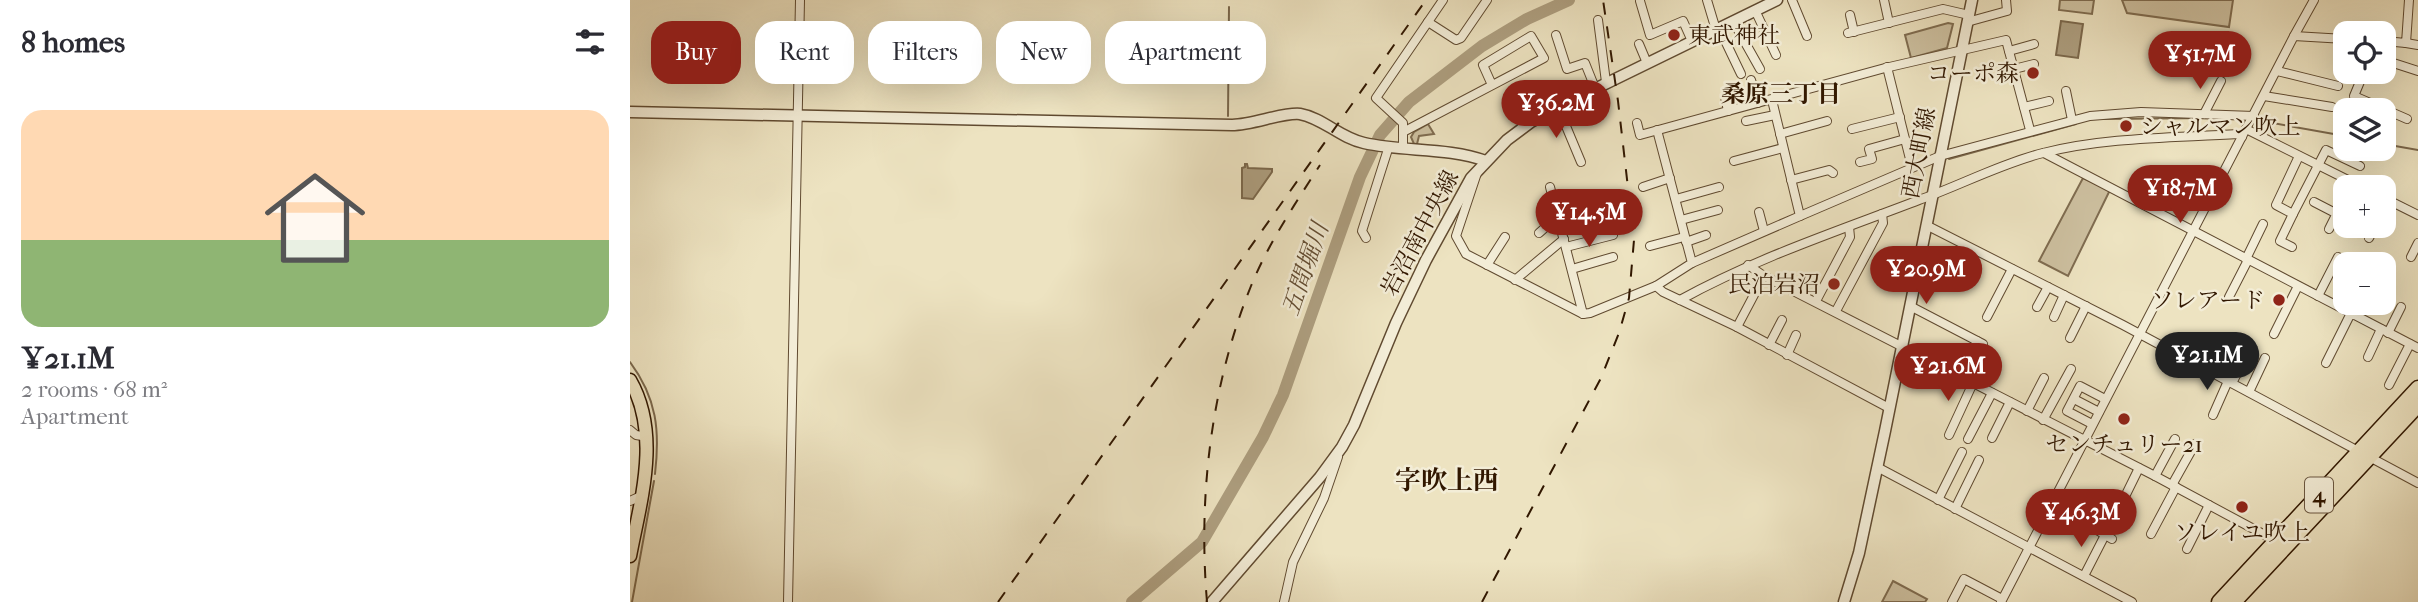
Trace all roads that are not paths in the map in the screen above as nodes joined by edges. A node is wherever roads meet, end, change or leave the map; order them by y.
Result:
1 (800, 0) edge
2 (1443, 0) edge
3 (1488, 0) edge
4 (1707, 0) edge
5 (1777, 0) edge
6 (1792, 0) edge
7 (1884, 0) edge
8 (1972, 0) edge
9 (2006, 0) edge
10 (2314, 0) edge
11 (2409, 0) edge
12 (1640, 1) edge
13 (1755, 10) junction
14 (1850, 15) dead end
15 (1968, 18) junction
16 (1598, 20) dead end
17 (1733, 21) junction
18 (1428, 22) junction
19 (1889, 23) junction
20 (1718, 29) junction
21 (1556, 35) dead end
22 (1807, 36) dead end
23 (2294, 36) junction
24 (2333, 38) edge
25 (1692, 41) junction
26 (2396, 42) edge
27 (2406, 43) junction
28 (1639, 44) dead end
29 (2034, 44) dead end
30 (2418, 45) edge
31 (2009, 51) junction
32 (1960, 52) junction
33 (1776, 55) dead end
34 (1647, 63) junction
35 (2034, 64) dead end
36 (2396, 64) edge
37 (1887, 67) junction
38 (1760, 69) dead end
39 (2014, 69) junction
40 (2277, 71) junction
41 (2418, 71) edge
42 (1741, 74) dead end
43 (1751, 80) dead end
44 (2221, 81) dead end
45 (1606, 82) junction
46 (2359, 84) edge
47 (1492, 85) junction
48 (2338, 86) dead end
49 (1595, 88) junction
50 (2066, 92) dead end
51 (2264, 96) junction
52 (1725, 97) dead end
53 (2358, 98) edge
54 (1772, 100) junction
55 (2049, 101) dead end
56 (1758, 103) junction
57 (1558, 107) junction
58 (2024, 107) junction
59 (2332, 107) dead end
60 (1728, 111) junction
61 (630, 112) edge
62 (2204, 114) junction
63 (797, 115) junction
64 (1775, 115) junction
65 (2396, 115) edge
66 (1900, 117) junction
67 (2072, 120) junction
68 (2407, 120) dead end
69 (1746, 121) dead end
70 (1827, 121) dead end
71 (1637, 123) dead end
72 (2249, 124) junction
73 (1404, 127) junction
74 (1852, 129) dead end
75 (1657, 130) junction
76 (2030, 130) junction
77 (1780, 134) junction
78 (1905, 139) junction
79 (1387, 146) junction
80 (1403, 148) junction
81 (1783, 148) junction
82 (2044, 153) junction
83 (1940, 156) junction
84 (2300, 156) junction
85 (1486, 161) junction
86 (1734, 161) dead end
87 (1580, 162) dead end
88 (1860, 162) dead end
89 (2318, 166) junction
90 (2361, 166) dead end
91 (1912, 167) junction
92 (1477, 171) junction
93 (1833, 173) dead end
94 (2334, 175) edge
95 (1670, 178) junction
96 (1791, 180) junction
97 (1550, 187) dead end
98 (1643, 187) dead end
99 (1719, 187) dead end
100 (1932, 195) junction
101 (1600, 198) dead end
102 (1676, 199) junction
103 (2314, 202) dead end
104 (2396, 206) edge
105 (1718, 209) dead end
106 (1759, 212) dead end
107 (2333, 212) edge
108 (1556, 213) junction
109 (1882, 214) junction
110 (2293, 214) junction
111 (2418, 215) edge
112 (1800, 216) junction
113 (1597, 218) dead end
114 (1681, 220) junction
115 (1926, 225) junction
116 (2263, 225) dead end
117 (2333, 225) edge
118 (1849, 227) junction
119 (1560, 228) junction
120 (2329, 229) dead end
121 (2193, 230) junction
122 (1764, 231) junction
123 (1539, 233) dead end
124 (1613, 235) dead end
125 (1706, 235) dead end
126 (1505, 237) dead end
127 (1366, 238) dead end
128 (1685, 239) junction
129 (1565, 243) junction
130 (2418, 243) edge
131 (1650, 246) dead end
132 (2292, 247) dead end
133 (1613, 257) dead end
134 (2411, 257) dead end
135 (2247, 259) junction
136 (1692, 262) junction
137 (1487, 265) junction
138 (1748, 265) junction
139 (2333, 267) edge
140 (1572, 269) junction
141 (2014, 270) junction
142 (1764, 275) junction
143 (1515, 280) junction
144 (1656, 286) junction
145 (2298, 286) junction
146 (2048, 287) junction
147 (2003, 294) dead end
148 (2064, 296) junction
149 (2318, 296) junction
150 (2230, 297) dead end
151 (1680, 300) junction
152 (1816, 301) junction
153 (2333, 304) edge
154 (1910, 306) junction
155 (2086, 306) junction
156 (2037, 307) dead end
157 (2401, 307) dead end
158 (1836, 311) junction
159 (1583, 314) junction
160 (2351, 315) edge
161 (2354, 315) edge
162 (1987, 317) dead end
163 (2054, 317) dead end
164 (1782, 320) dead end
165 (1737, 327) junction
166 (2385, 331) junction
167 (2139, 334) junction
168 (2274, 334) dead end
169 (1796, 335) dead end
170 (2070, 338) dead end
171 (1769, 345) junction
172 (1902, 346) junction
173 (2414, 346) edge
174 (2248, 353) dead end
175 (1787, 355) junction
176 (2368, 357) dead end
177 (2265, 358) dead end
178 (2326, 363) dead end
179 (2071, 369) dead end
180 (1959, 376) junction
181 (2044, 378) dead end
182 (630, 380) edge
183 (2230, 382) junction
184 (1973, 383) junction
185 (2389, 385) dead end
186 (2418, 388) edge
187 (2249, 392) junction
188 (1992, 393) junction
189 (2074, 399) junction
190 (2105, 399) junction
191 (2010, 402) junction
192 (2418, 405) edge
193 (1889, 408) junction
194 (2027, 411) junction
195 (2099, 412) junction
196 (2213, 415) dead end
197 (2043, 419) junction
198 (2092, 424) junction
199 (630, 430) edge
200 (1949, 435) dead end
201 (648, 437) junction
202 (1992, 438) dead end
203 (1968, 439) dead end
204 (2175, 439) dead end
205 (2084, 441) junction
206 (2195, 444) dead end
207 (1342, 447) junction
208 (1962, 452) dead end
209 (2364, 455) junction
210 (1979, 460) dead end
211 (1877, 467) junction
212 (2138, 468) junction
213 (2155, 476) junction
214 (2418, 483) edge
215 (2174, 486) junction
216 (635, 499) edge
217 (1937, 500) junction
218 (2209, 505) junction
219 (1955, 509) junction
220 (2113, 522) dead end
221 (2096, 530) dead end
222 (2151, 534) dead end
223 (2276, 541) junction
224 (2028, 548) junction
225 (2187, 549) dead end
226 (630, 556) edge
227 (2084, 576) junction
228 (2001, 601) edge
229 (788, 602) edge
230 (1212, 602) edge
231 (1284, 602) edge
232 (1844, 602) edge
233 (1952, 602) edge
234 (2132, 602) edge
235 (2219, 602) edge
236 (2234, 602) edge

1 - 63 street
2 - 18 street
3 - 18 street
4 - 20 street
5 - 13 street, 岩沼南中央線
6 - 22 street
7 - 19 street
8 - 15 street, 西大町線
9 - 15 street
10 - 23 street
11 - 27 street
12 - 25 street
13 - 17 street, 岩沼南中央線
13 - 33 street
14 - 19 street
15 - 19 street
15 - 32 street, 西大町線
16 - 45 street
17 - 20 street, 岩沼南中央線
17 - 38 street
18 - 73 street
20 - 25 street, 岩沼南中央線
20 - 42 street
21 - 49 street
23 - 24 street
23 - 40 street
25 - 34 street, 岩沼南中央線
26 - 27 street
27 - 30 street
28 - 34 street
29 - 31 street
31 - 32 street
31 - 39 street
32 - 37 street
32 - 83 street, 西大町線
34 - 45 street, 岩沼南中央線
35 - 39 street
36 - 41 street
37 - 54 street
37 - 66 street
39 - 58 street
40 - 48 street
40 - 51 street
43 - 56 street
44 - 62 street
45 - 49 street, 岩沼南中央線
46 - 53 street
47 - 47 street
47 - 73 street
49 - 57 street, 岩沼南中央線
50 - 67 street
51 - 59 street
51 - 72 street
52 - 60 street
54 - 56 street
54 - 64 street
55 - 58 street
56 - 60 street
57 - 85 street, 岩沼南中央線
57 - 87 street
58 - 76 street
60 - 75 street
61 - 63 street
62 - 67 street
62 - 72 street
63 - 79 street
63 - 229 street
64 - 69 street
64 - 77 street
65 - 68 street
66 - 74 street
66 - 78 street
67 - 76 street
70 - 77 street
71 - 75 street
72 - 82 street
72 - 84 street
72 - 121 street
73 - 80 street
75 - 95 street
76 - 83 street
77 - 81 street
78 - 88 street
78 - 91 street
79 - 80 street
79 - 127 street
80 - 85 street
81 - 86 street
81 - 96 street
82 - 100 street
82 - 121 street
83 - 91 street
83 - 100 street, 西大町線
84 - 89 street
84 - 110 street
85 - 92 street, 岩沼南中央線
89 - 90 street
89 - 94 street
89 - 110 street
91 - 112 street
92 - 137 street
92 - 207 street, 岩沼南中央線
93 - 96 street
95 - 98 street
95 - 102 street
96 - 112 street
97 - 108 street
99 - 102 street
100 - 109 street
100 - 115 street, 西大町線
101 - 108 street
102 - 114 street
103 - 107 street
104 - 111 street
105 - 114 street
106 - 122 street
108 - 119 street
108 - 123 street
109 - 118 street
109 - 158 street
110 - 132 street
112 - 122 street
113 - 119 street
114 - 128 street
115 - 141 street
115 - 154 street, 西大町線
116 - 135 street
117 - 120 street
118 - 138 street
118 - 152 street
119 - 129 street
121 - 135 street
121 - 167 street
122 - 136 street
124 - 129 street
125 - 128 street
126 - 137 street
128 - 131 street
128 - 136 street
129 - 140 street
129 - 143 street
130 - 134 street
133 - 140 street
135 - 145 street
135 - 150 street
136 - 144 street
137 - 143 street
138 - 142 street
138 - 151 street
139 - 149 street
140 - 159 street
141 - 146 street
141 - 147 street
141 - 162 street
142 - 152 street
142 - 165 street
143 - 159 street
144 - 151 street
144 - 159 street
145 - 149 street
145 - 168 street
146 - 148 street
146 - 156 street
148 - 155 street
148 - 163 street
149 - 153 street
151 - 165 street
152 - 158 street
154 - 172 street, 西大町線
154 - 180 street
155 - 167 street
155 - 170 street
157 - 166 street
158 - 172 street
160 - 178 street
161 - 166 street
164 - 171 street
165 - 171 street
166 - 173 street
166 - 176 street
167 - 183 street
167 - 190 street
169 - 175 street
171 - 175 street
172 - 180 street
172 - 193 street, 西大町線
173 - 185 street
174 - 183 street
175 - 193 street
177 - 187 street
179 - 197 street
180 - 184 street
181 - 194 street
182 - 201 main road
183 - 187 street
183 - 196 street
184 - 188 street
184 - 200 street
186 - 209 highway, 4
187 - 209 street
188 - 191 street
188 - 203 street
189 - 190 street
189 - 195 street
189 - 198 street
190 - 195 street
191 - 194 street
191 - 202 street
192 - 209 highway, 4
193 - 211 street, 西大町線
194 - 197 street
195 - 198 street
197 - 205 street
198 - 205 street
199 - 201 street
201 - 216 main road
204 - 213 street
205 - 212 street
205 - 224 street
206 - 215 street
207 - 230 street, 岩沼南中央線
207 - 231 street
208 - 217 street
209 - 214 street
209 - 223 highway, 4
209 - 236 highway, 4
210 - 219 street
211 - 217 street
211 - 232 street, 西大町線
212 - 213 street
212 - 220 street
213 - 215 street
215 - 218 street
215 - 222 street
216 - 226 main road
217 - 219 street
218 - 223 street
218 - 225 street
219 - 224 street
221 - 227 street
223 - 235 highway, 4
224 - 227 street
224 - 228 street
227 - 234 street
228 - 233 street

